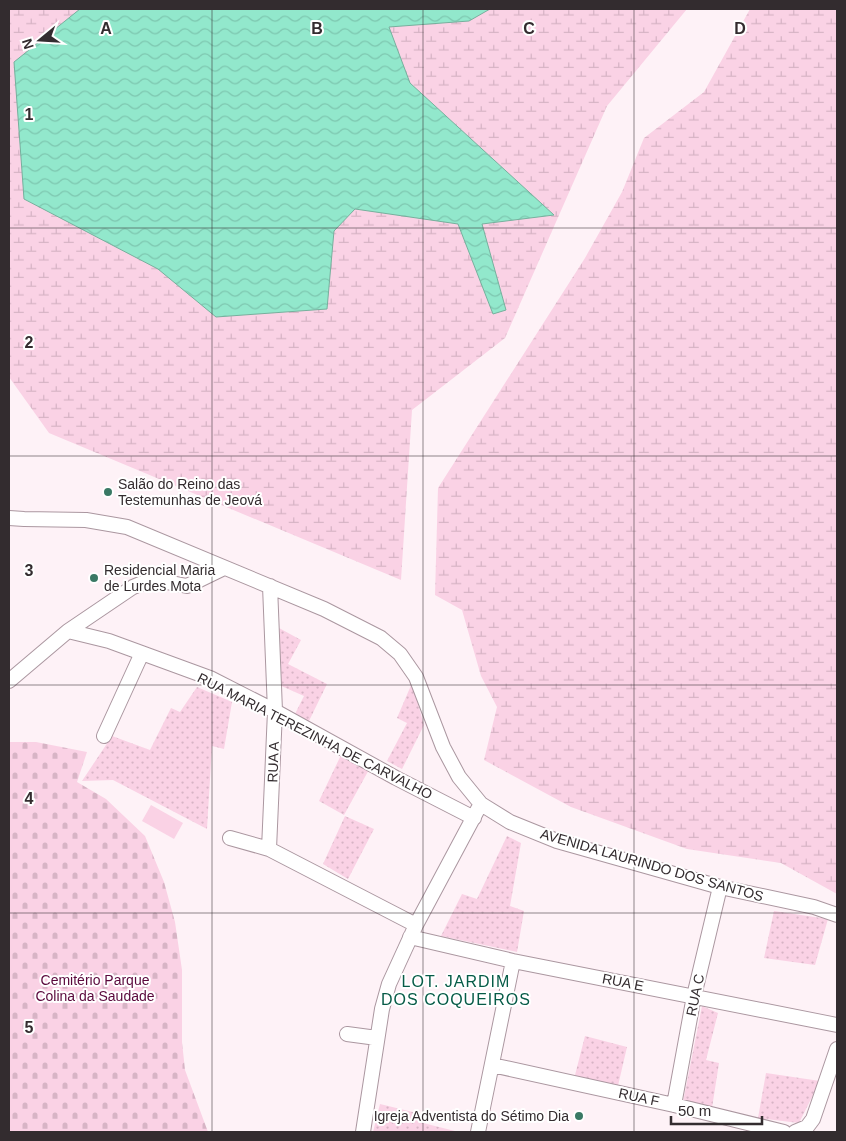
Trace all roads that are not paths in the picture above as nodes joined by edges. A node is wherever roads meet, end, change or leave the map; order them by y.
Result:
1 (9, 518) edge
2 (224, 568) junction
3 (270, 586) junction
4 (68, 631) junction
5 (142, 653) junction
6 (9, 681) edge
7 (275, 712) junction
8 (104, 736) dead end
9 (481, 804) junction
10 (474, 818) junction
11 (230, 838) dead end
12 (269, 849) junction
13 (720, 887) junction
14 (837, 915) edge
15 (413, 931) junction
16 (513, 961) junction
17 (694, 996) junction
18 (837, 1025) edge
19 (347, 1034) dead end
20 (377, 1038) junction
21 (837, 1049) edge
22 (492, 1065) junction
23 (674, 1105) junction
24 (798, 1131) edge
25 (363, 1132) edge
26 (478, 1132) edge
27 (784, 1132) edge

1 - 2 street, AVENIDA LAURINDO DOS SANTOS
2 - 3 street, AVENIDA LAURINDO DOS SANTOS
2 - 4 street
3 - 7 street, RUA A
3 - 9 street, AVENIDA LAURINDO DOS SANTOS
4 - 5 street, RUA MARIA TEREZINHA DE CARVALHO
4 - 6 street
5 - 7 street, RUA MARIA TEREZINHA DE CARVALHO
5 - 8 street
7 - 10 street, RUA MARIA TEREZINHA DE CARVALHO
7 - 12 street, RUA A
9 - 10 street
9 - 13 street, AVENIDA LAURINDO DOS SANTOS
10 - 15 street
11 - 12 street, RUA E
12 - 15 street, RUA E
13 - 14 street, AVENIDA LAURINDO DOS SANTOS
13 - 17 street, RUA C
15 - 16 street, RUA E
15 - 20 street
16 - 17 street, RUA E
16 - 22 street
17 - 18 street, RUA E
17 - 23 street, RUA C
19 - 20 street
20 - 25 street
21 - 24 street
22 - 23 street, RUA F
22 - 26 street
23 - 27 street, RUA F

